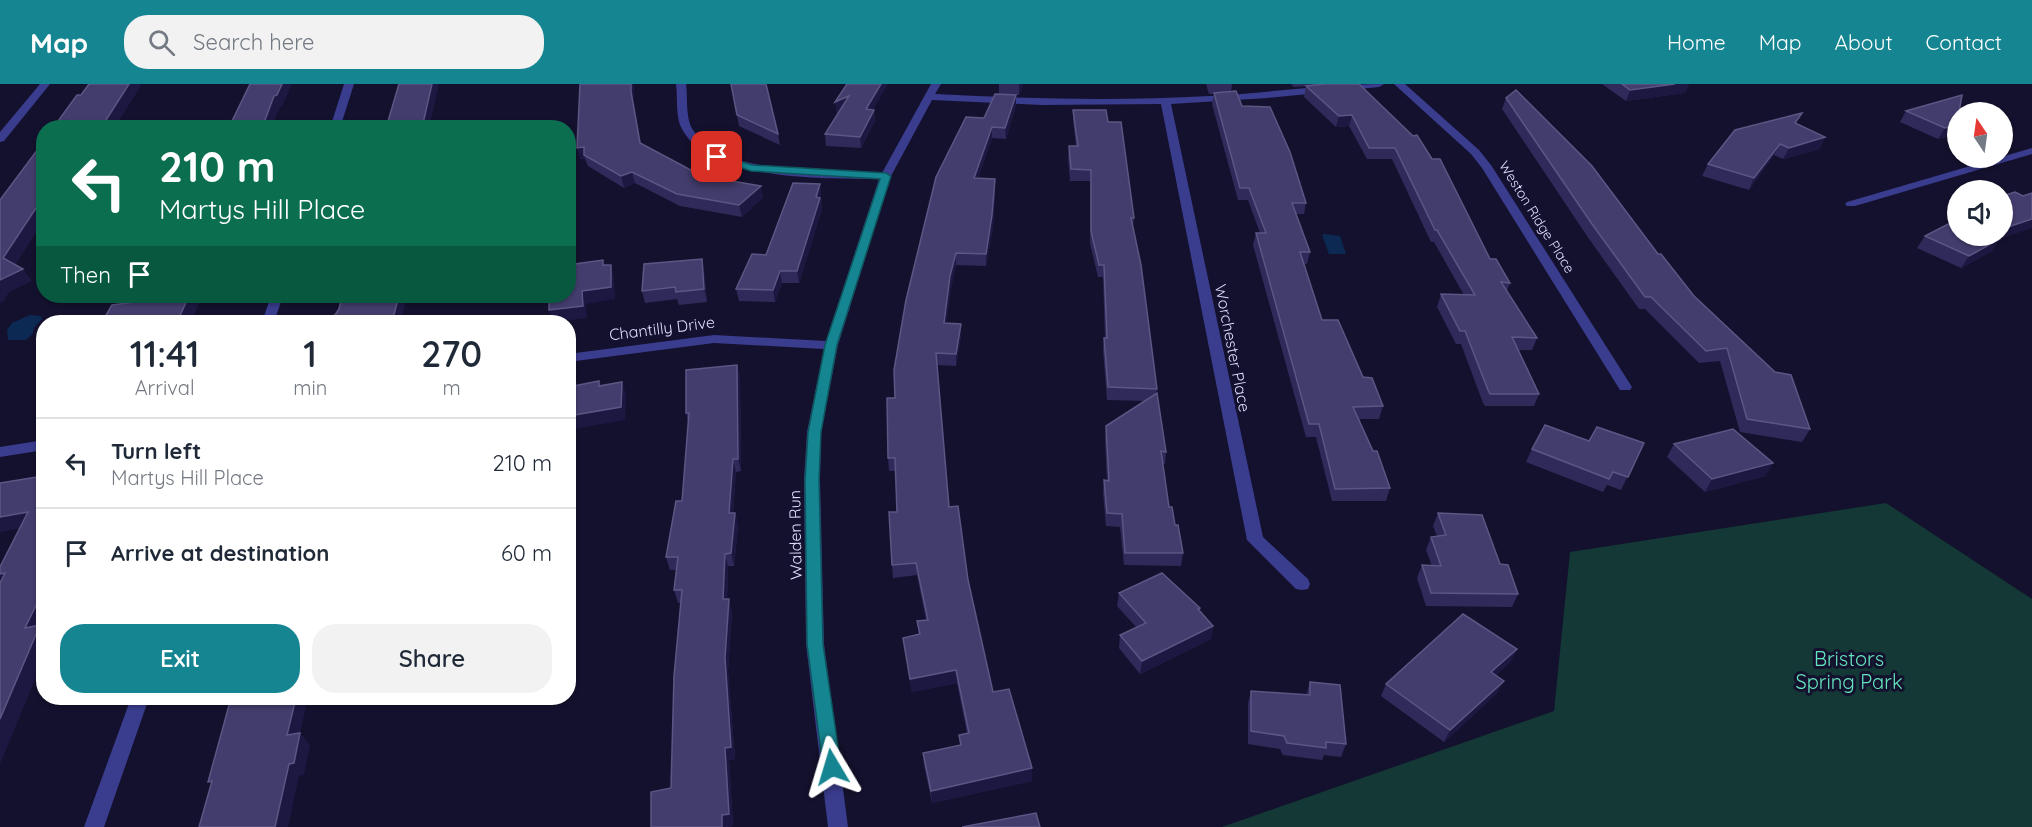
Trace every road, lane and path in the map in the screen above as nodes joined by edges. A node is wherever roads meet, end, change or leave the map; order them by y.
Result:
1 (45, 84) edge
2 (349, 84) edge
3 (681, 84) edge
4 (1379, 84) edge
5 (1399, 84) edge
6 (933, 90) edge
7 (1165, 100) junction
8 (338, 120) edge
9 (0, 139) edge
10 (2032, 151) edge
11 (886, 176) junction
12 (1851, 204) dead end
13 (831, 345) junction
14 (576, 357) edge
15 (1624, 387) dead end
16 (36, 446) edge
17 (0, 452) edge
18 (1302, 584) dead end
19 (138, 705) edge
20 (94, 827) edge
21 (838, 827) edge

1 - 9 street
2 - 8 street
3 - 11 street
4 - 7 street
5 - 15 street, Weston Ridge Place
6 - 7 street
6 - 11 street, Walden Run
7 - 18 street, Worchester Place
10 - 12 street
11 - 13 street, Walden Run
13 - 14 street, Chantilly Drive
13 - 21 street, Walden Run
16 - 17 street
19 - 20 street

